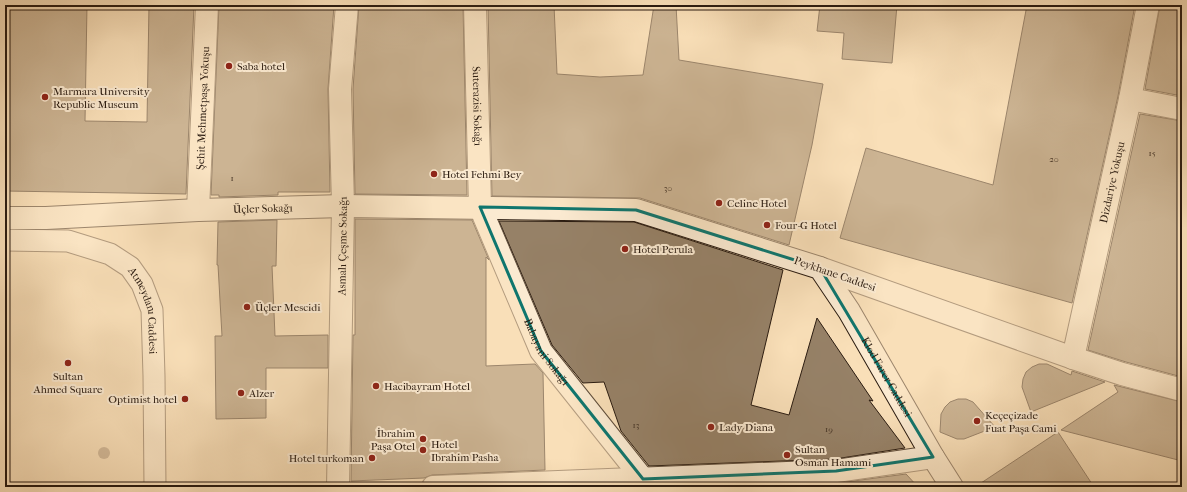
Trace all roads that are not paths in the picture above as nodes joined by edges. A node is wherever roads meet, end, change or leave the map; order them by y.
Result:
1 (207, 5) edge
2 (347, 5) edge
3 (475, 5) edge
4 (1148, 5) edge
5 (1130, 100) junction
6 (1182, 109) edge
7 (343, 206) junction
8 (480, 207) junction
9 (198, 210) junction
10 (5, 218) edge
11 (5, 240) edge
12 (820, 268) junction
13 (1073, 358) junction
14 (1182, 390) edge
15 (934, 457) junction
16 (643, 479) junction
17 (836, 479) edge
18 (155, 487) edge
19 (338, 487) edge
20 (433, 487) edge
21 (952, 487) edge

1 - 9 street, Şehit Mehmetpaşa Yokuşu
2 - 7 street, Asmalı Çeşme Sokağı
3 - 8 street, Suterazisi Sokağı
4 - 5 street, Dizdariye Yokuşu
5 - 6 street
5 - 13 street, Dizdariye Yokuşu
7 - 8 street, Üçler Sokağı
7 - 9 street, Üçler Sokağı
7 - 19 street, Asmalı Çeşme Sokağı
8 - 12 street, Peykhane Caddesi
8 - 16 street, Babayani Sokağı
9 - 10 street, Üçler Sokağı
11 - 18 street, Atmeydanı Caddesi
12 - 13 street, Peykhane Caddesi
12 - 15 street, Klod Farer Caddesi
13 - 14 street, Peykhane Caddesi
15 - 17 street
15 - 21 street, Klod Farer Caddesi
16 - 17 street
16 - 20 street

